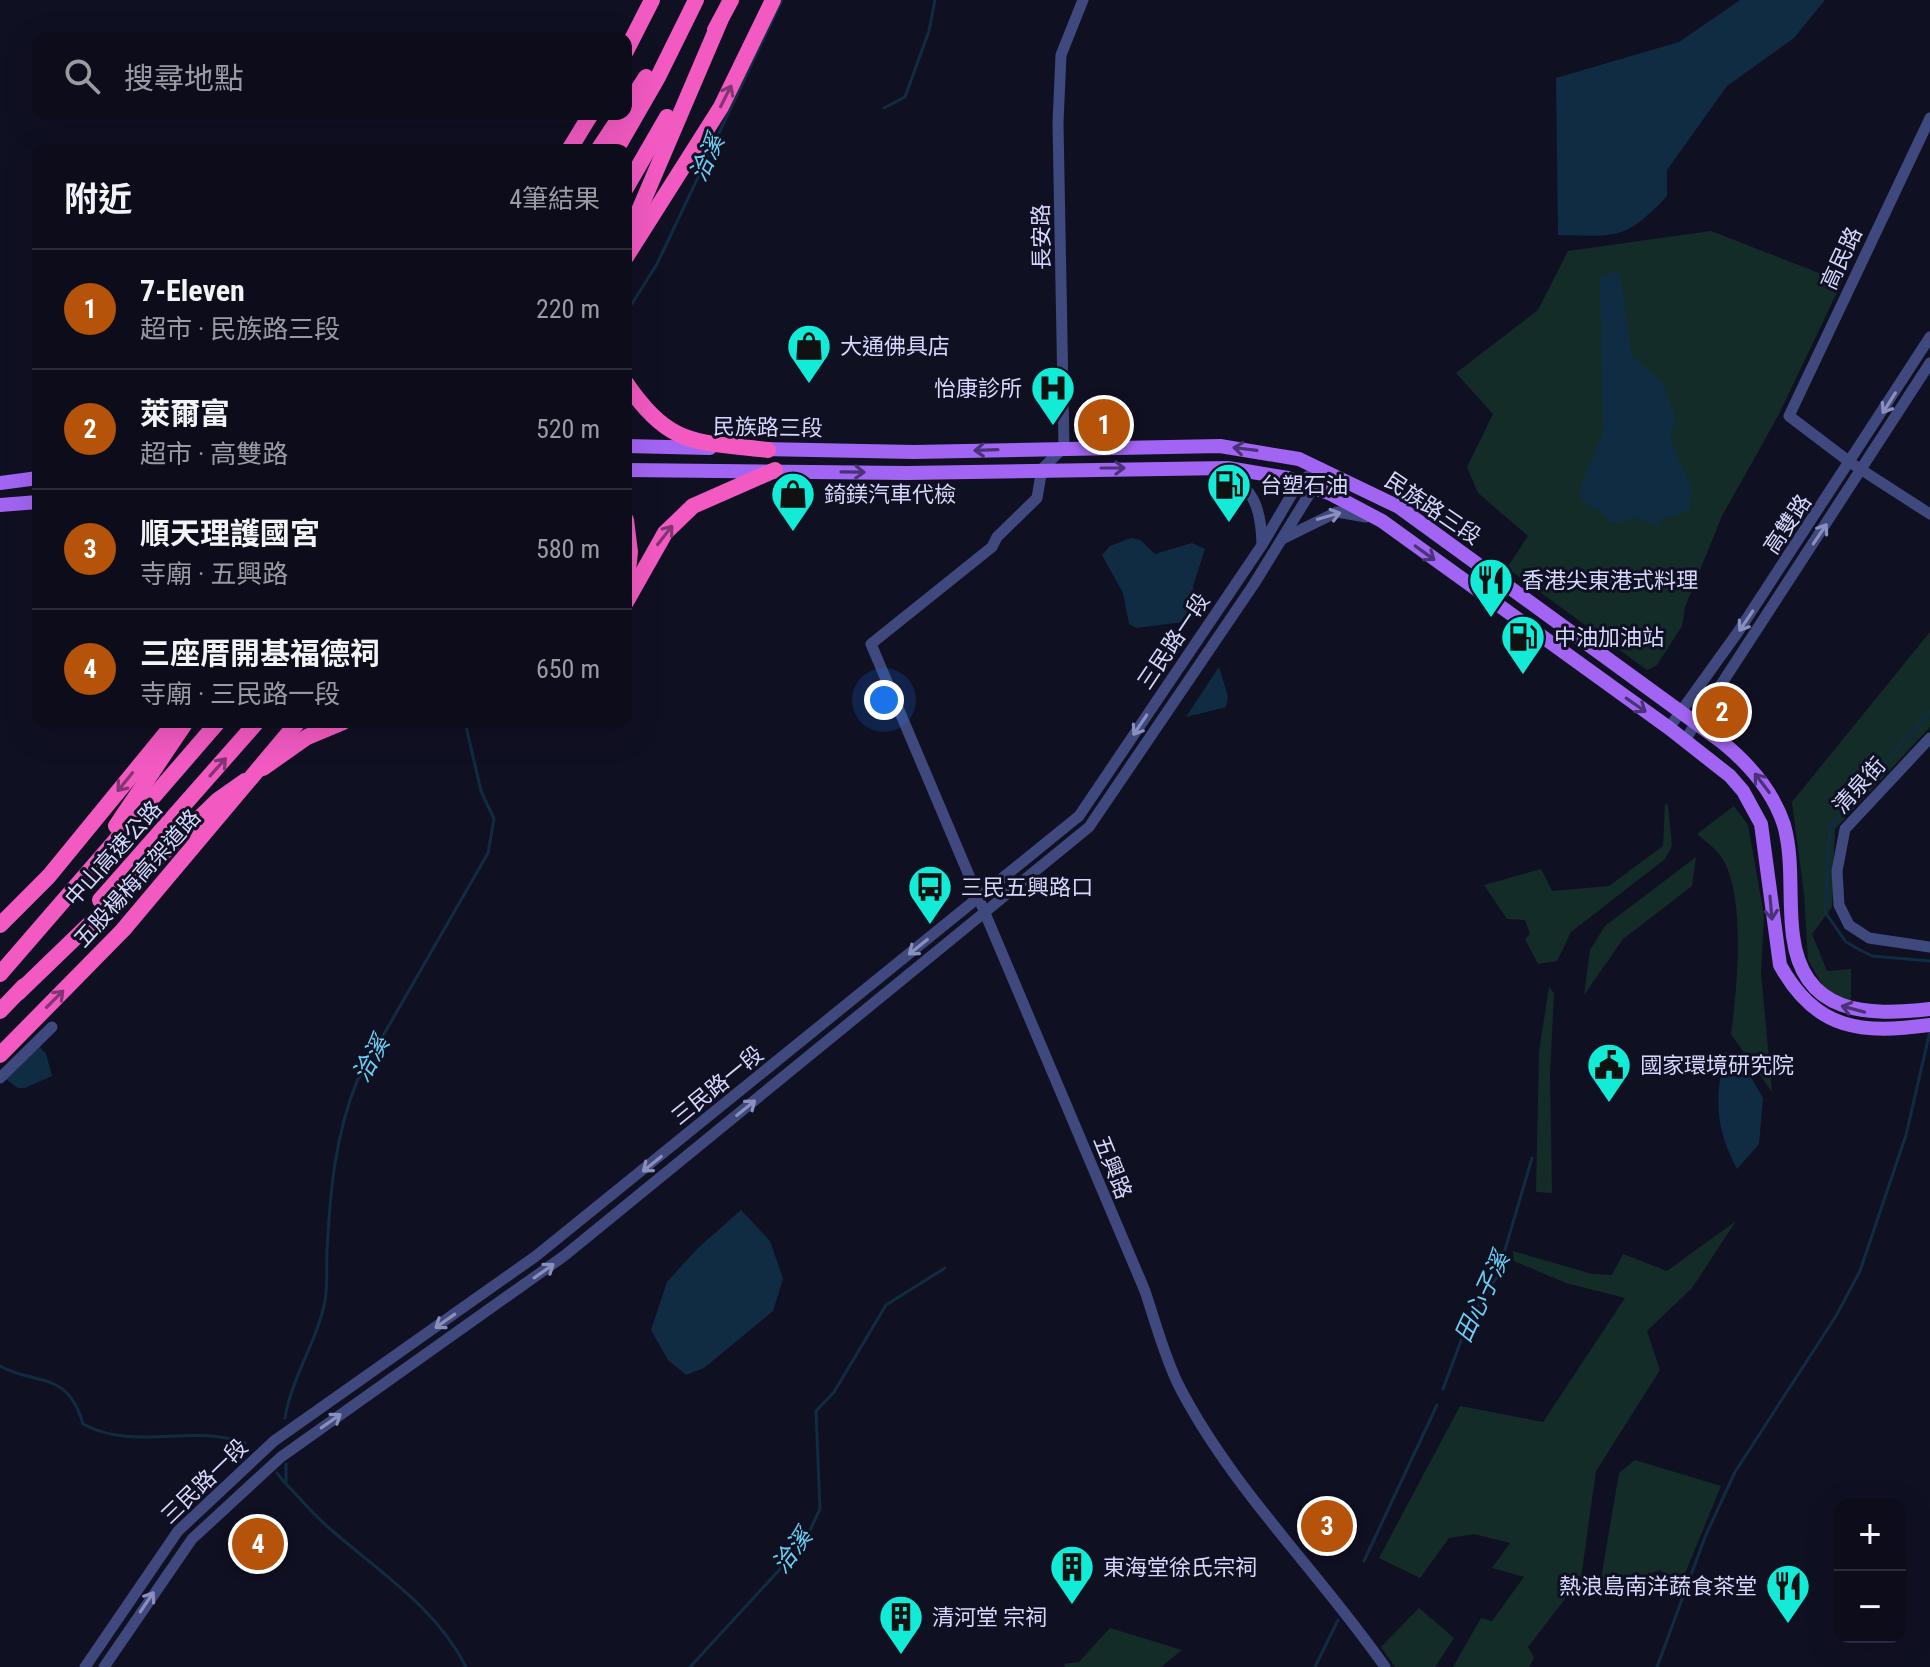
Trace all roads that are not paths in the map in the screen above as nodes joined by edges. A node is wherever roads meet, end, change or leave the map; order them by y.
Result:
1 (652, 0) edge
2 (731, 0) edge
3 (773, 0) edge
4 (1083, 0) edge
5 (694, 4) edge
6 (720, 21) junction
7 (632, 39) edge
8 (632, 99) edge
9 (1930, 118) edge
10 (587, 120) edge
11 (618, 120) edge
12 (573, 144) edge
13 (602, 144) edge
14 (619, 144) edge
15 (632, 177) edge
16 (632, 227) edge
17 (632, 248) edge
18 (1930, 337) edge
19 (1930, 363) edge
20 (632, 391) edge
21 (632, 446) edge
22 (1064, 447) junction
23 (768, 450) junction
24 (1851, 463) junction
25 (1228, 468) junction
26 (1321, 468) junction
27 (1864, 468) junction
28 (1042, 469) junction
29 (632, 470) edge
30 (775, 470) junction
31 (32, 479) edge
32 (0, 483) edge
33 (1306, 485) junction
34 (32, 502) edge
35 (0, 505) edge
36 (1930, 514) edge
37 (1382, 521) junction
38 (1281, 539) junction
39 (1262, 545) junction
40 (632, 591) edge
41 (1688, 717) junction
42 (170, 728) edge
43 (182, 728) edge
44 (213, 728) edge
45 (252, 728) edge
46 (293, 728) edge
47 (329, 728) edge
48 (1669, 728) junction
49 (1930, 738) edge
50 (1685, 740) junction
51 (977, 899) junction
52 (984, 915) junction
53 (0, 925) edge
54 (27, 947) junction
55 (1930, 947) edge
56 (0, 974) edge
57 (18, 993) junction
58 (1930, 1009) edge
59 (0, 1011) edge
60 (1927, 1025) edge
61 (52, 1027) dead end
62 (0, 1055) edge
63 (0, 1078) edge
64 (274, 1441) junction
65 (281, 1457) junction
66 (85, 1667) edge
67 (104, 1667) edge
68 (1385, 1667) edge

1 - 7 highway
2 - 6 highway
17 -> 3 highway
4 - 22 street, 長安路
5 - 8 highway
5 - 14 highway
6 - 15 highway
6 - 16 highway
9 - 24 street, 高民路
10 - 12 highway
11 - 13 highway
18 -> 24 street, 高雙路
19 - 27 street, 高雙路
20 - 23 highway
21 - 23 main road, 民族路三段
22 -> 23 main road, 民族路三段
26 -> 22 main road, 民族路三段
22 - 28 street
24 - 27 street
24 -> 41 street, 高雙路
28 -> 25 main road, 民族路三段
25 - 33 main road, 民族路三段
25 - 39 street
26 - 33 street, 三民路一段
26 - 41 main road, 民族路三段
27 - 36 street
41 -> 27 street, 高雙路
30 -> 28 main road, 民族路三段
28 - 51 street, 五興路
29 - 30 main road, 民族路三段
40 -> 30 highway
31 - 32 main road
33 - 37 main road, 民族路三段
33 - 38 street, 三民路一段
33 - 39 street, 三民路一段
34 - 35 main road
38 -> 37 street
37 -> 48 main road, 民族路三段
38 - 52 street, 三民路一段
39 -> 51 street, 三民路一段
41 - 48 street, 高雙路
41 - 50 street, 高雙路
58 -> 41 main road, 民族路三段
42 -> 53 highway
43 - 54 highway
44 - 54 highway, 中山高速公路
57 -> 45 highway, 中山高速公路
62 -> 46 highway, 五股楊梅高架道路, bridge
47 - 57 highway
48 - 50 main road, 民族路三段
49 - 55 street, 清泉街
50 -> 60 main road, 民族路三段
51 - 52 street, 五興路
51 -> 64 street, 三民路一段
65 -> 52 street, 三民路一段
52 - 68 street, 五興路
54 - 56 highway, 中山高速公路
57 - 59 highway, 中山高速公路
61 - 63 street
64 - 65 street
64 - 66 street, 三民路一段
67 -> 65 street, 三民路一段

